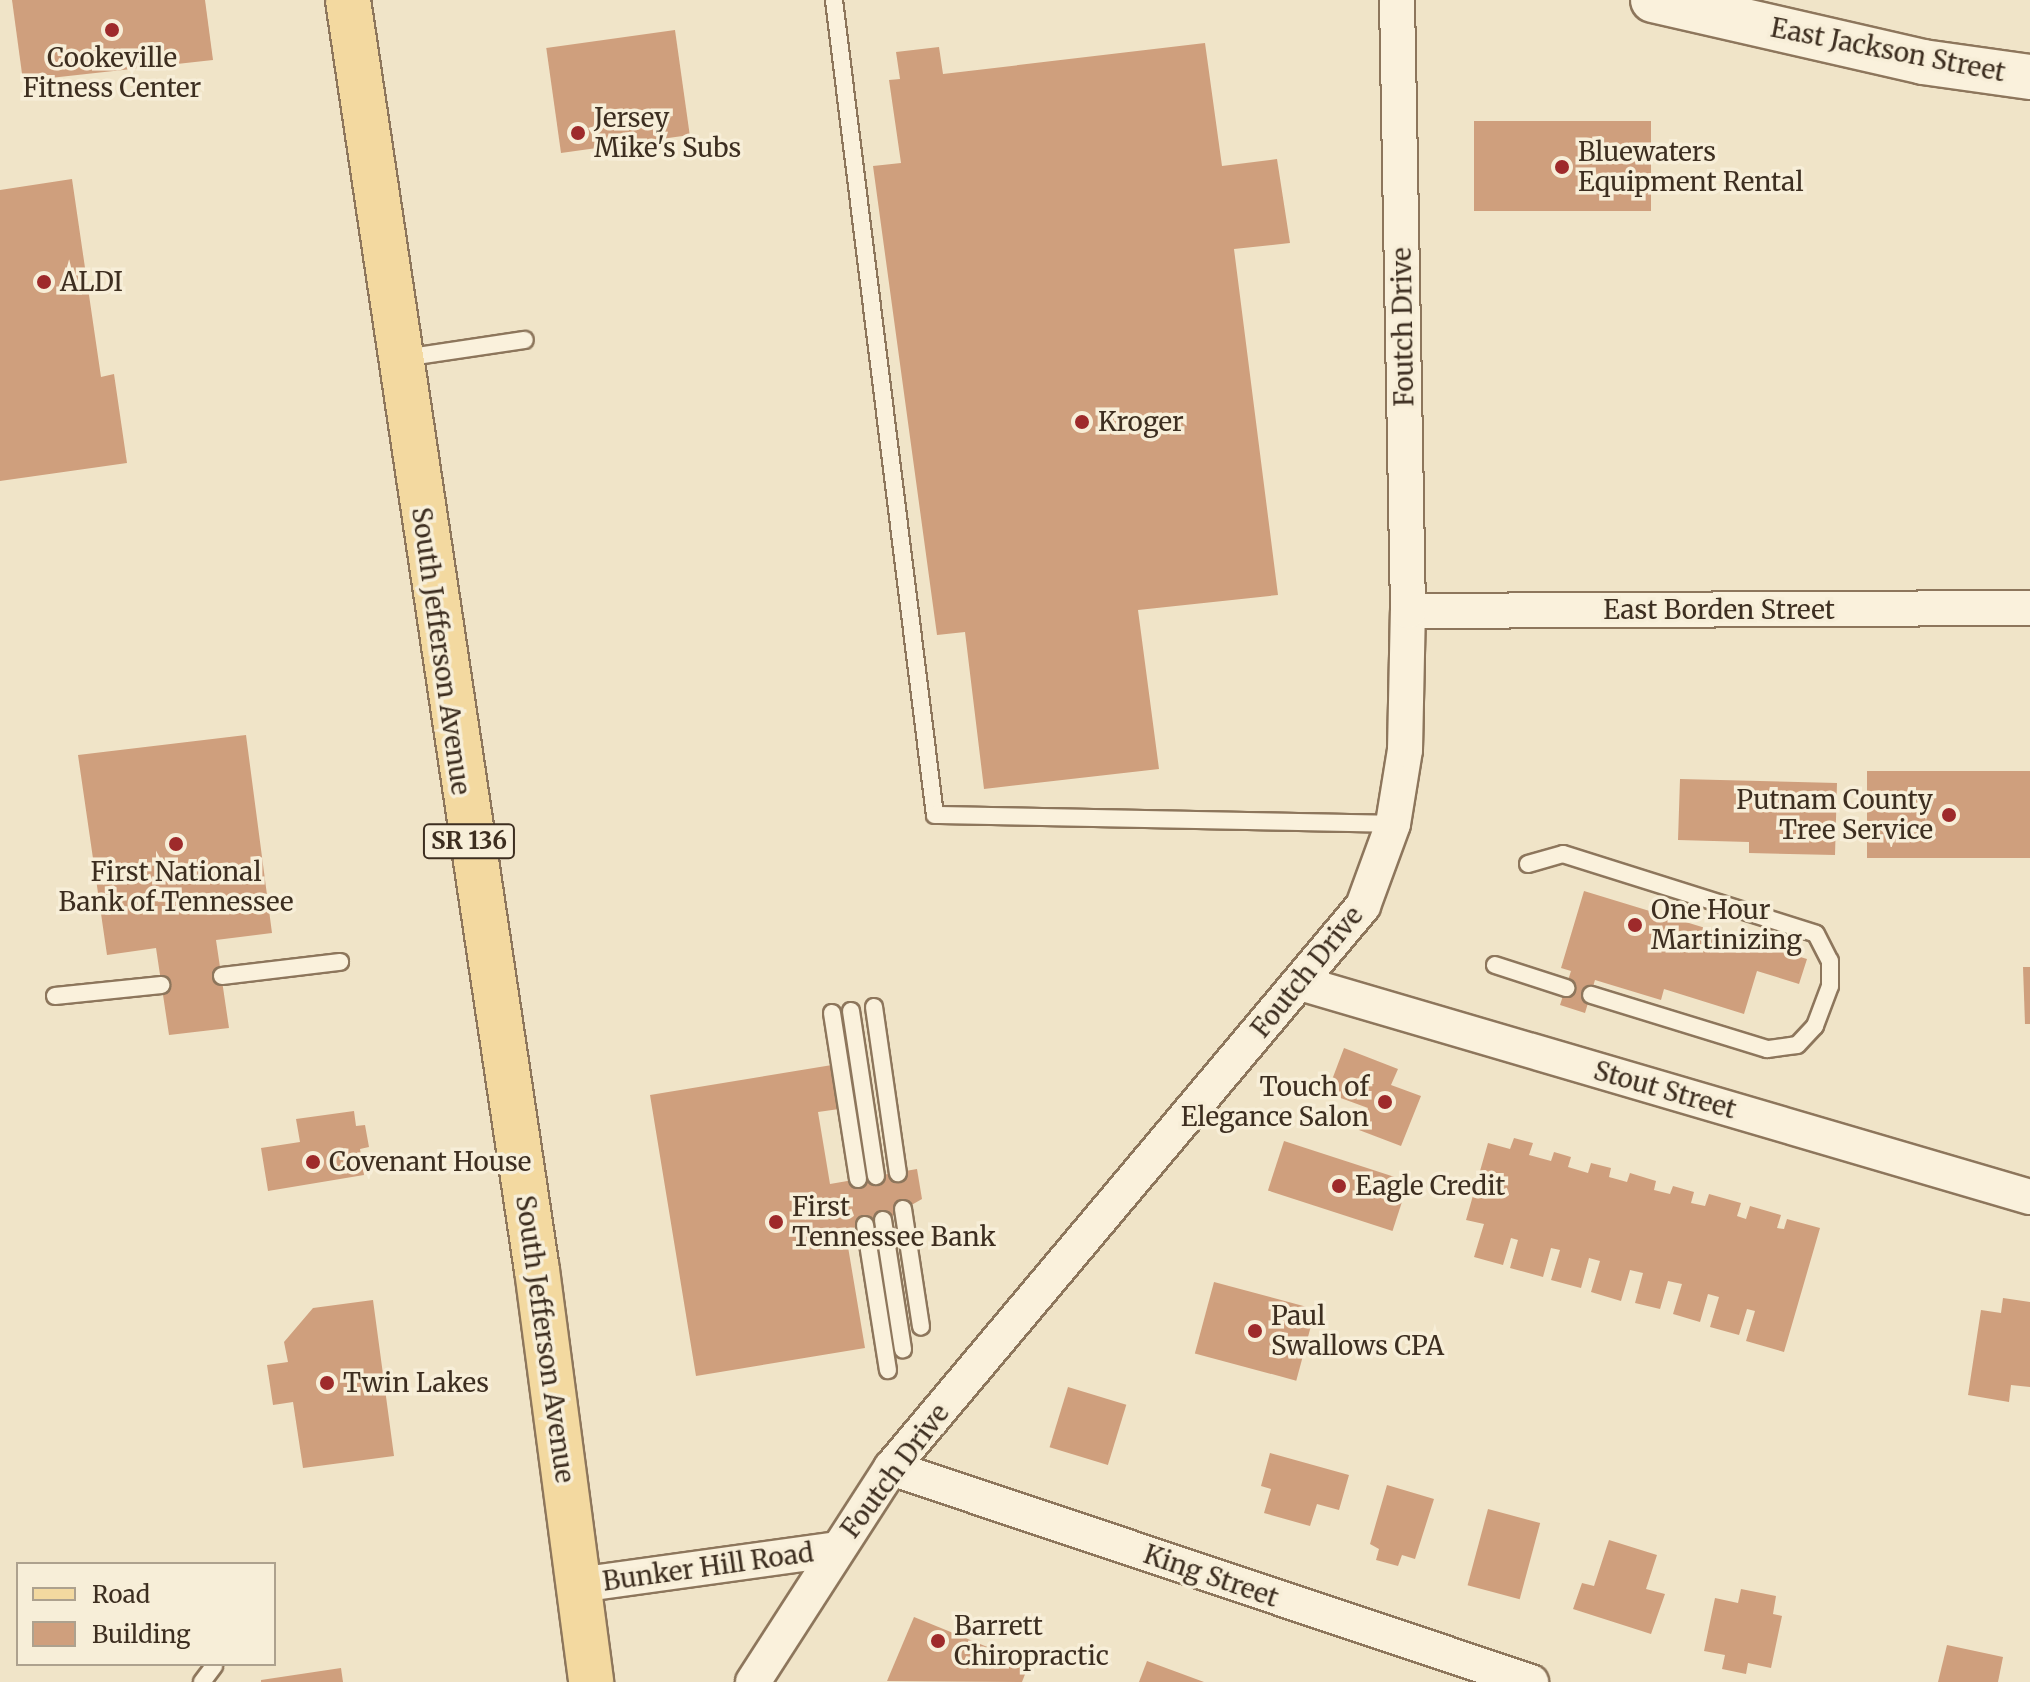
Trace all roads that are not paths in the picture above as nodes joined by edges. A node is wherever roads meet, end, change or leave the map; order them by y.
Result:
1 (348, 0) edge
2 (834, 0) edge
3 (1397, 0) edge
4 (1653, 0) edge
5 (2030, 77) edge
6 (525, 340) dead end
7 (399, 358) junction
8 (2030, 608) edge
9 (1408, 611) junction
10 (1393, 824) junction
11 (1528, 864) dead end
12 (340, 962) dead end
13 (1495, 965) dead end
14 (222, 976) dead end
15 (1300, 983) junction
16 (161, 985) dead end
17 (1566, 988) dead end
18 (1591, 995) dead end
19 (55, 996) dead end
20 (874, 1007) dead end
21 (851, 1011) dead end
22 (832, 1013) dead end
23 (898, 1173) dead end
24 (876, 1176) dead end
25 (858, 1179) dead end
26 (2030, 1197) edge
27 (903, 1209) dead end
28 (883, 1220) dead end
29 (865, 1225) dead end
30 (921, 1327) dead end
31 (903, 1349) dead end
32 (888, 1370) dead end
33 (891, 1468) junction
34 (837, 1549) junction
35 (578, 1585) junction
36 (214, 1666) dead end
37 (1462, 1671) edge
38 (202, 1682) edge
39 (591, 1682) edge
40 (753, 1682) edge
41 (1531, 1682) edge

1 - 7 main road, South Jefferson Avenue / SR 136
2 - 10 lane
3 - 9 street, Foutch Drive
4 - 5 street, East Jackson Street
6 - 7 lane
7 - 35 main road, South Jefferson Avenue / SR 136
8 - 9 street, East Borden Street
9 - 10 street, Foutch Drive
10 - 15 street, Foutch Drive
11 - 18 lane
12 - 14 lane
13 - 17 lane
15 - 26 street, Stout Street
15 - 33 street, Foutch Drive
16 - 19 lane
20 - 23 lane
21 - 24 lane
22 - 25 lane
27 - 30 lane
28 - 31 lane
29 - 32 lane
33 - 34 street, Foutch Drive
33 - 37 street, King Street
34 - 35 street, Bunker Hill Road
34 - 40 street, Foutch Drive
35 - 39 main road, South Jefferson Avenue / SR 136
36 - 38 lane
37 - 41 street, King Street

